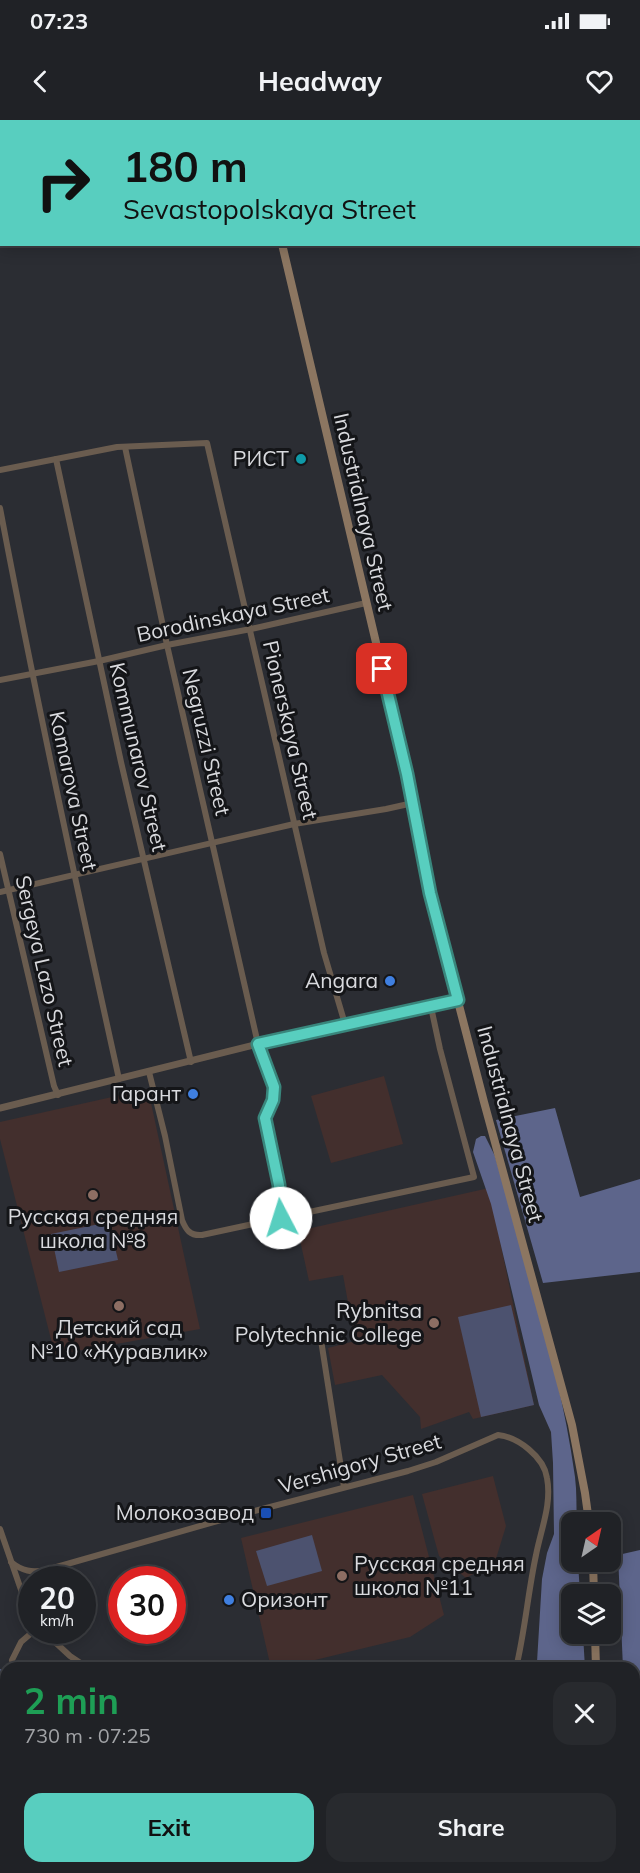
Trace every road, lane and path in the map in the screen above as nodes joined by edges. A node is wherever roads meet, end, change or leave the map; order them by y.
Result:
1 (282, 246) edge
2 (125, 447) junction
3 (56, 459) junction
4 (0, 470) edge
5 (0, 508) edge
6 (366, 603) junction
7 (251, 630) junction
8 (166, 645) junction
9 (99, 661) junction
10 (32, 674) junction
11 (0, 680) edge
12 (413, 803) junction
13 (294, 824) junction
14 (213, 843) junction
15 (0, 854) edge
16 (144, 859) junction
17 (74, 874) junction
18 (8, 891) junction
19 (0, 892) edge
20 (458, 1000) junction
21 (431, 1007) junction
22 (345, 1024) junction
23 (258, 1044) junction
24 (191, 1062) junction
25 (149, 1072) junction
26 (119, 1079) junction
27 (58, 1095) junction
28 (0, 1108) edge
29 (281, 1218) junction
30 (330, 1338) dead end
31 (344, 1487) junction
32 (587, 1512) edge
33 (0, 1528) edge
34 (12, 1562) junction
35 (18, 1580) edge
36 (20, 1644) edge
37 (57, 1644) edge
38 (595, 1644) edge
39 (12, 1660) dead end
40 (79, 1662) edge
41 (517, 1662) edge
42 (596, 1662) edge

1 - 6 main road, Industrialnaya Street
2 - 3 street
2 - 7 street, Pionerskaya Street
2 - 8 street, Negruzzi Street
3 - 4 street
3 - 9 street, Kommunarov Street
5 - 10 street, Komarova Street
6 - 7 street, Borodinskaya Street
6 - 12 main road, Industrialnaya Street
7 - 8 street, Borodinskaya Street
7 - 13 street, Pionerskaya Street
8 - 9 street, Borodinskaya Street
8 - 14 street, Negruzzi Street
9 - 10 street, Borodinskaya Street
9 - 16 street, Kommunarov Street
10 - 11 street, Borodinskaya Street
10 - 17 street, Komarova Street
12 - 13 street
12 - 20 main road, Industrialnaya Street
13 - 14 street
13 - 22 street, Pionerskaya Street
14 - 16 street
14 - 23 street, Negruzzi Street
15 - 18 street, Sergeya Lazo Street
16 - 17 street
16 - 24 street, Kommunarov Street
17 - 18 street
17 - 26 street, Komarova Street
18 - 19 street
18 - 27 street, Sergeya Lazo Street
20 - 21 street
20 - 32 main road, Industrialnaya Street
21 - 22 street
21 - 29 street
22 - 23 street
23 - 24 street
23 - 29 street, Negruzzi Street
24 - 25 street
25 - 26 street
25 - 29 street
26 - 27 street
27 - 28 street
30 - 31 street
31 - 34 street, Vershigory Street
31 - 41 street, Vershigory Street
33 - 34 street
34 - 35 street
36 - 39 street
37 - 40 street
38 - 42 main road

